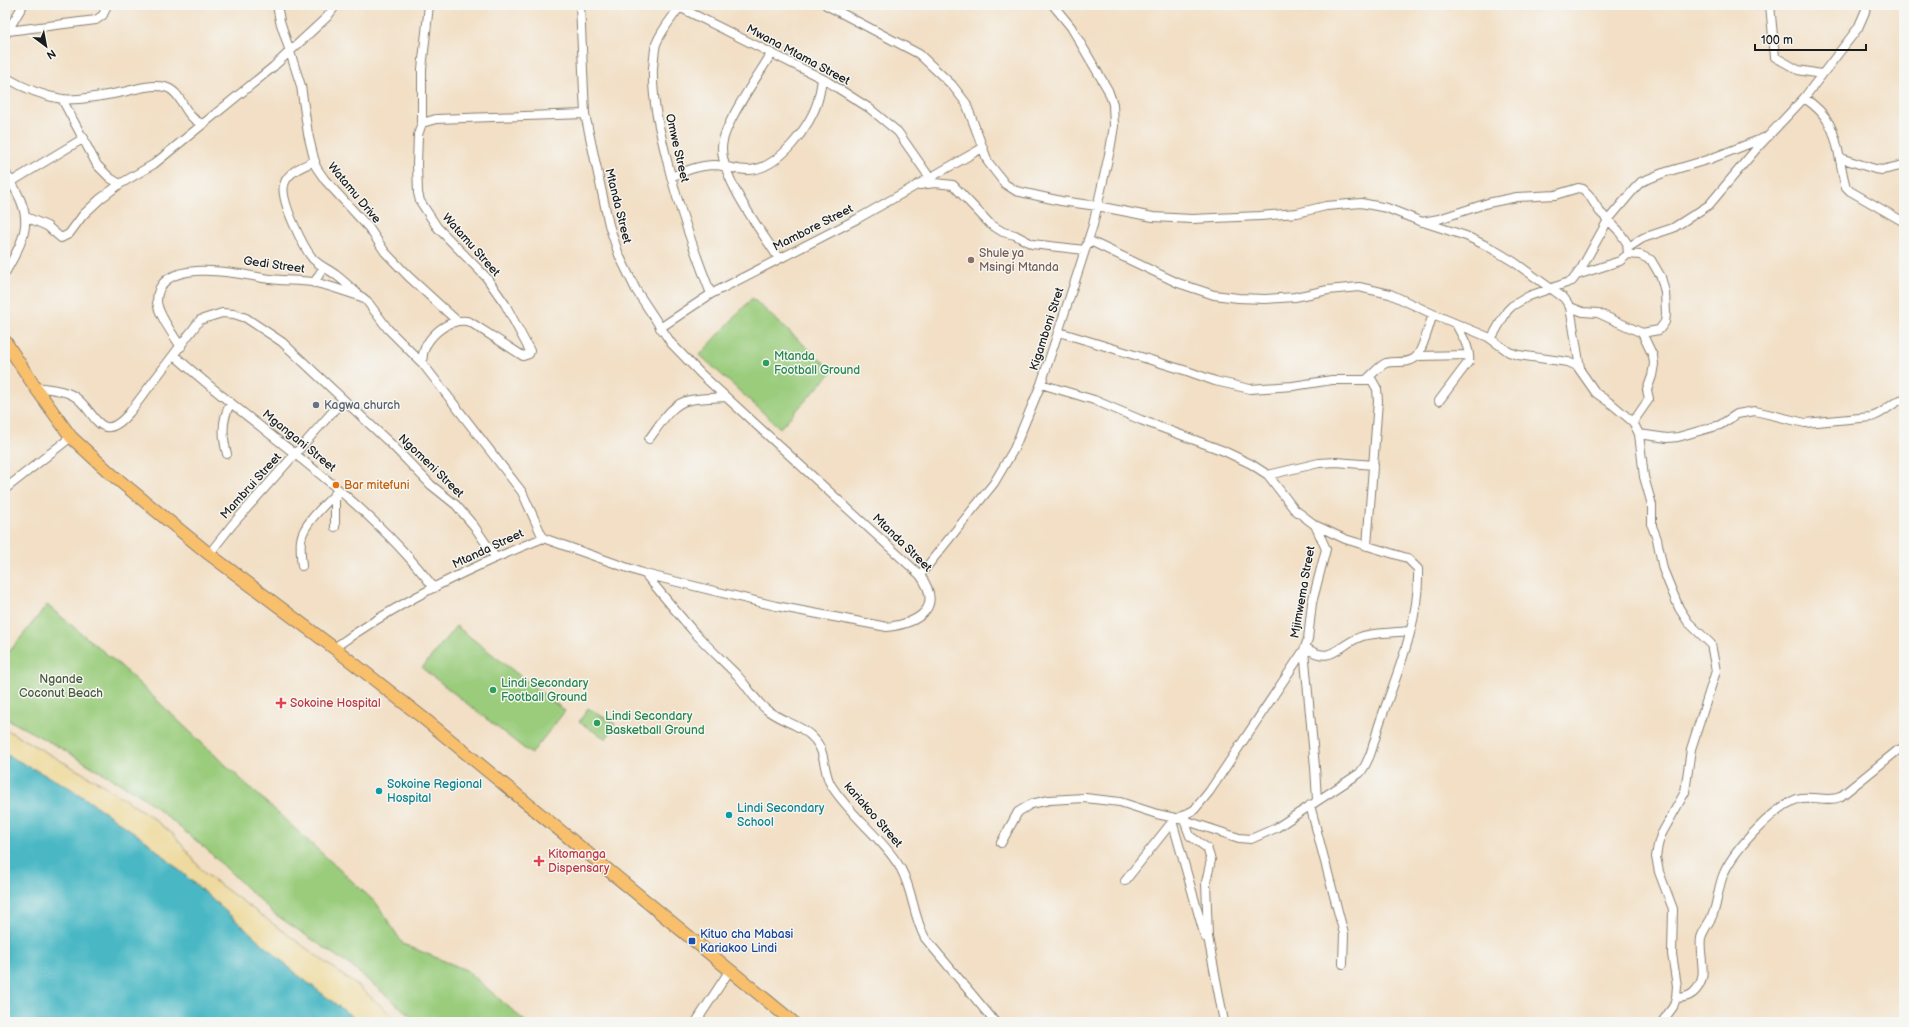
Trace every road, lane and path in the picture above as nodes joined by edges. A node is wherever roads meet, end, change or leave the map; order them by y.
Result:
1 (23, 5) edge
2 (107, 5) edge
3 (277, 5) edge
4 (336, 5) edge
5 (429, 5) edge
6 (580, 5) edge
7 (826, 5) edge
8 (1053, 5) edge
9 (1770, 5) edge
10 (1868, 5) edge
11 (677, 6) edge
12 (6, 34) edge
13 (290, 51) junction
14 (771, 54) junction
15 (1821, 74) junction
16 (5, 77) edge
17 (822, 79) junction
18 (1804, 98) junction
19 (62, 99) junction
20 (585, 114) junction
21 (422, 123) junction
22 (203, 124) junction
23 (1769, 136) junction
24 (84, 138) junction
25 (979, 150) dead end
26 (1840, 158) junction
27 (314, 161) junction
28 (1904, 165) edge
29 (725, 167) junction
30 (5, 172) edge
31 (671, 177) junction
32 (930, 178) junction
33 (11, 182) junction
34 (120, 184) junction
35 (917, 185) junction
36 (1097, 206) junction
37 (26, 217) junction
38 (1608, 220) junction
39 (1422, 222) junction
40 (1904, 222) edge
41 (1088, 240) junction
42 (1085, 250) junction
43 (1628, 250) junction
44 (780, 259) junction
45 (323, 268) junction
46 (5, 273) edge
47 (1577, 275) junction
48 (314, 282) junction
49 (1550, 288) junction
50 (711, 294) junction
51 (362, 297) junction
52 (1570, 307) junction
53 (1433, 314) junction
54 (456, 320) junction
55 (1456, 324) junction
56 (660, 328) junction
57 (1058, 332) junction
58 (1642, 333) junction
59 (1491, 339) junction
60 (5, 341) edge
61 (181, 347) junction
62 (1469, 355) junction
63 (174, 356) junction
64 (1418, 356) junction
65 (423, 364) junction
66 (1580, 368) junction
67 (1368, 379) junction
68 (1041, 384) junction
69 (35, 388) junction
70 (725, 397) junction
71 (1904, 399) edge
72 (343, 400) junction
73 (1439, 401) dead end
74 (231, 402) junction
75 (1633, 422) junction
76 (1639, 434) junction
77 (71, 437) junction
78 (649, 439) dead end
79 (227, 454) dead end
80 (296, 454) junction
81 (1374, 465) junction
82 (1268, 475) junction
83 (5, 490) edge
84 (337, 492) junction
85 (1315, 525) junction
86 (335, 527) dead end
87 (543, 538) junction
88 (1367, 546) junction
89 (209, 554) junction
90 (495, 557) junction
91 (302, 566) dead end
92 (645, 574) junction
93 (920, 575) junction
94 (434, 588) junction
95 (1409, 631) junction
96 (334, 648) junction
97 (1304, 649) junction
98 (1904, 748) edge
99 (1313, 803) junction
100 (1176, 819) junction
101 (1002, 843) dead end
102 (1125, 881) dead end
103 (1343, 964) dead end
104 (730, 970) junction
105 (1214, 973) junction
106 (1676, 998) junction
107 (1662, 1021) edge
108 (696, 1022) edge
109 (793, 1022) edge
110 (995, 1022) edge
111 (1224, 1022) edge

1 - 12 street
2 - 12 street
3 - 13 street, Watamu Drive
4 - 13 street
5 - 21 street
6 - 20 street, Mtanda Street
7 - 36 street
8 - 36 street, Kigamboni Stret
9 - 15 street
10 - 15 street
11 - 14 street, Mwana Mtama Street
11 - 31 street, Omwe Street
13 - 22 street
13 - 27 street, Watamu Drive
14 - 17 street, Mwana Mtama Street
14 - 29 street
15 - 18 street
16 - 19 street
17 - 29 street
17 - 32 street, Mwana Mtama Street
18 - 23 street
18 - 26 street
19 - 22 street
19 - 24 street
20 - 21 street
20 - 56 street, Mtanda Street
21 - 54 street, Watamu Street
22 - 34 street
23 - 38 street
23 - 43 street
24 - 33 street
24 - 34 street
25 - 32 street, Mambore Street
26 - 28 street
26 - 40 street
27 - 45 street
27 - 54 street, Watamu Drive
29 - 31 street
29 - 44 street
30 - 33 street
31 - 50 street, Omwe Street
32 - 35 street, Mambore Street
33 - 37 street
34 - 37 street
35 - 42 street
35 - 44 street, Mambore Street
36 - 39 street
36 - 41 street, Kigamboni Stret
37 - 46 street
38 - 39 street
38 - 43 street
38 - 47 street
39 - 49 street
41 - 42 street, Kigamboni Stret
41 - 53 street
42 - 57 street, Kigamboni Stret
43 - 47 street
43 - 58 street
44 - 50 street, Mambore Street
45 - 48 street
45 - 51 street
47 - 49 street
48 - 51 street, Gedi Street
48 - 61 street, Gedi Street
49 - 52 street
49 - 59 street
50 - 56 street, Mambore Street
51 - 65 street
52 - 58 street
52 - 66 street
53 - 55 street
53 - 64 street
54 - 65 street
55 - 59 street
55 - 62 street
56 - 70 street, Mtanda Street
57 - 67 street
57 - 68 street, Kigamboni Stret
58 - 75 street
59 - 66 street
60 - 69 highway
61 - 63 street, Ngomeni Street
61 - 72 street, Ngomeni Street
62 - 64 street
62 - 73 street
63 - 69 street, Ngomeni Street
63 - 74 street, Mgangani Street
64 - 67 street
65 - 87 street
66 - 75 street
67 - 81 street
68 - 82 street, Mjimwema Street
68 - 93 street, Kigamboni Stret
69 - 77 highway
70 - 78 street
70 - 93 street, Mtanda Street
71 - 76 street
72 - 80 street, Mambrui Street
72 - 90 street, Ngomeni Street
74 - 79 street
74 - 80 street, Mgangani Street
75 - 76 street
76 - 106 street
77 - 83 street
77 - 89 highway
80 - 84 street, Mgangani Street
80 - 89 street, Mambrui Street
81 - 82 street
81 - 88 street
82 - 85 street, Mjimwema Street
84 - 86 street
84 - 91 street
84 - 94 street, Mgangani Street
85 - 88 street
85 - 97 street, Mjimwema Street
87 - 90 street, Mtanda Street
87 - 92 street, Mtanda Street
88 - 95 street
89 - 96 highway
90 - 94 street, Mtanda Street
92 - 93 street, Mtanda Street
92 - 110 street, kariakoo Street
94 - 96 street, Mtanda Street
95 - 97 street
95 - 99 street
96 - 104 highway
97 - 99 street
97 - 100 street, Mjimwema Street
98 - 106 street
99 - 100 street
99 - 103 street
100 - 101 street
100 - 102 street
100 - 105 street
100 - 105 street
104 - 108 street
104 - 109 highway
105 - 111 street
106 - 107 street

